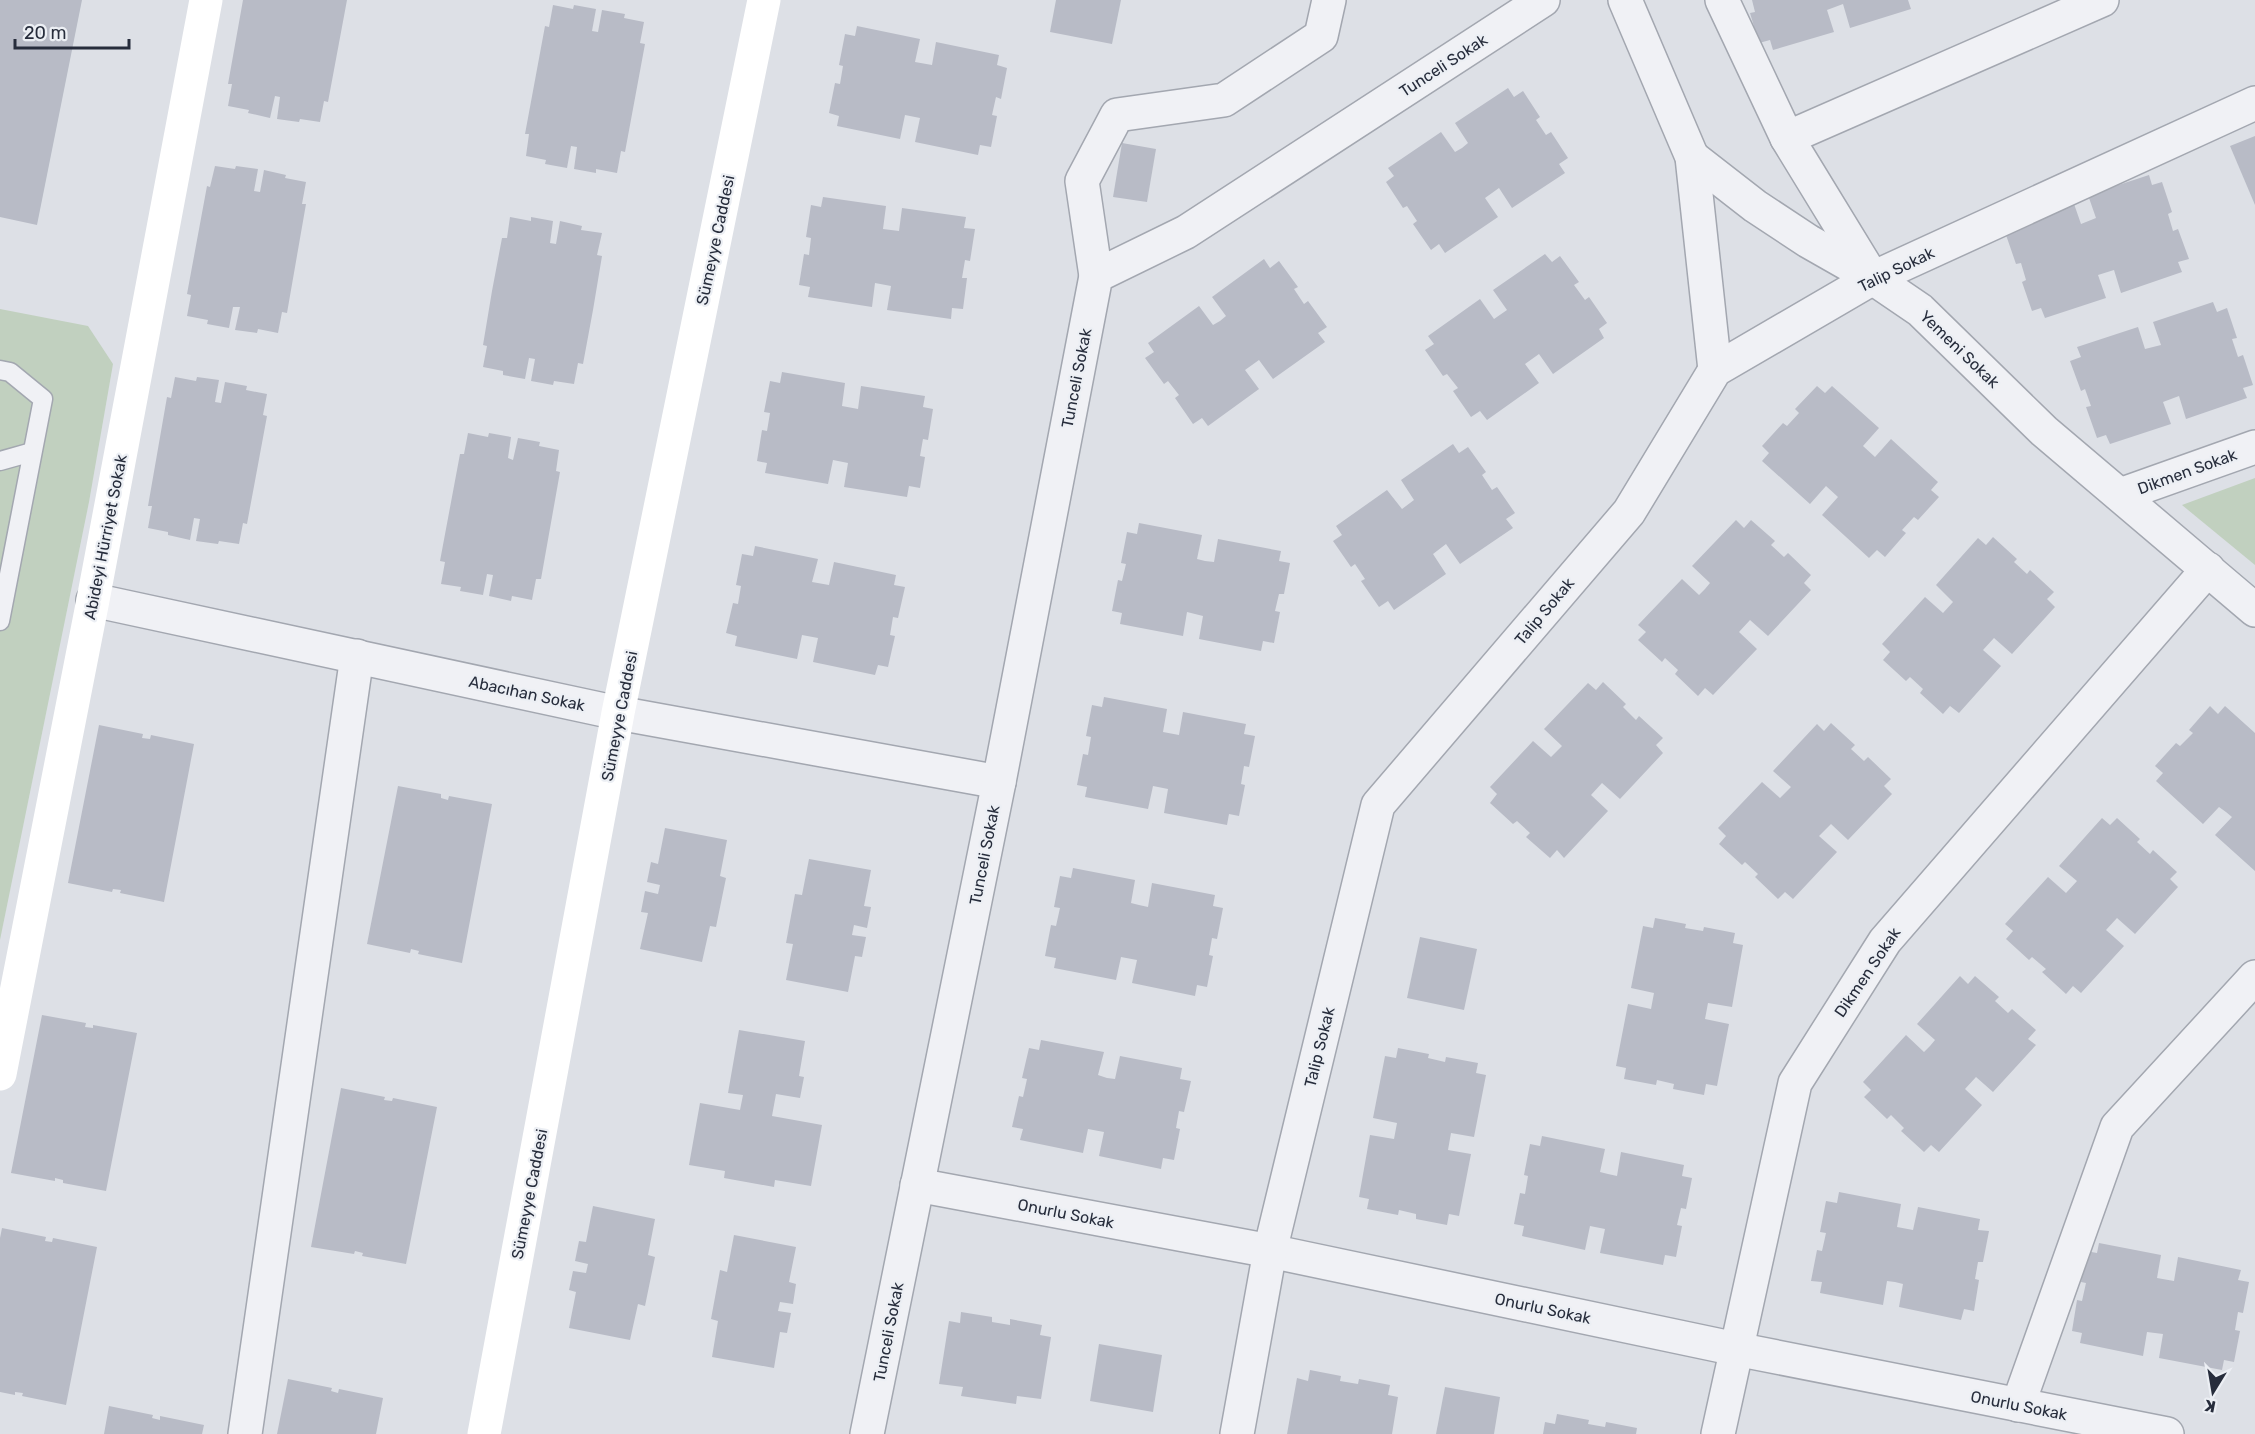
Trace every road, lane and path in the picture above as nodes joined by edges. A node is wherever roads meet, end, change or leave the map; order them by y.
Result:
1 (206, 0) edge
2 (764, 0) edge
3 (1329, 0) edge
4 (1543, 0) edge
5 (1625, 0) edge
6 (1722, 0) edge
7 (2102, 0) edge
8 (2255, 103) edge
9 (1787, 138) junction
10 (1692, 157) junction
11 (1096, 276) junction
12 (1873, 278) junction
13 (0, 370) edge
14 (1715, 370) junction
15 (2255, 447) edge
16 (32, 452) junction
17 (0, 461) edge
18 (2120, 495) junction
19 (2208, 569) junction
20 (93, 600) junction
21 (2255, 610) edge
22 (0, 621) edge
23 (357, 656) junction
24 (618, 713) junction
25 (999, 782) junction
26 (2255, 977) edge
27 (0, 1074) edge
28 (917, 1185) junction
29 (1270, 1251) junction
30 (1736, 1349) junction
31 (2018, 1405) junction
32 (245, 1434) edge
33 (484, 1434) edge
34 (867, 1434) edge
35 (1237, 1434) edge
36 (1718, 1434) edge
37 (2168, 1434) edge

1 - 20 street, Abideyi Hürriyet Sokak
2 - 24 street, Sümeyye Caddesi
3 - 11 street, Tunceli Sokak
4 - 11 street, Tunceli Sokak
5 - 10 street
6 - 9 street, Yemeni Sokak
7 - 9 street
8 - 12 street, Talip Sokak
9 - 12 street, Yemeni Sokak
10 - 12 street
10 - 14 street
11 - 25 street, Tunceli Sokak
12 - 14 street, Talip Sokak
12 - 18 street, Yemeni Sokak
13 - 16 lane
14 - 29 street, Talip Sokak
15 - 18 street, Dikmen Sokak
16 - 17 lane
16 - 22 lane
18 - 19 street, Yemeni Sokak
19 - 21 street, Yemeni Sokak
19 - 30 street, Dikmen Sokak
20 - 23 street, Abacıhan Sokak
20 - 27 street, Abideyi Hürriyet Sokak
23 - 24 street, Abacıhan Sokak
23 - 32 street
24 - 25 street, Abacıhan Sokak
24 - 33 street, Sümeyye Caddesi
25 - 28 street, Tunceli Sokak
26 - 31 street
28 - 29 street, Onurlu Sokak
28 - 34 street, Tunceli Sokak
29 - 30 street, Onurlu Sokak
29 - 35 street, Talip Sokak
30 - 31 street, Onurlu Sokak
30 - 36 street, Dikmen Sokak
31 - 37 street, Onurlu Sokak

